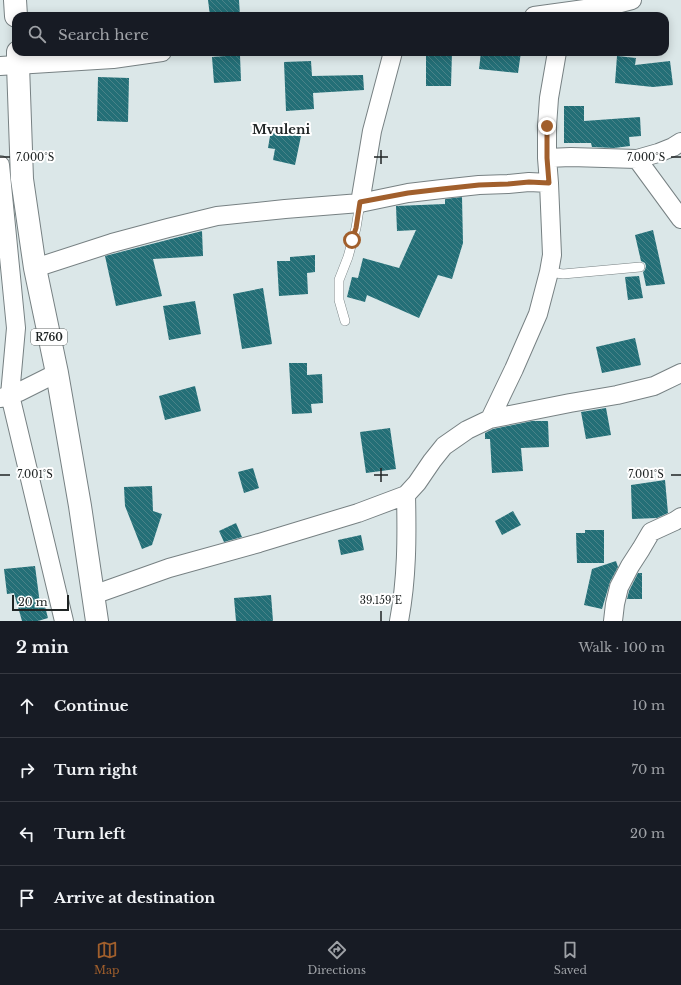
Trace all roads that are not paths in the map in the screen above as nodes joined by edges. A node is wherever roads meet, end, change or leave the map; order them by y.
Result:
1 (15, 0) edge
2 (632, 0) edge
3 (564, 10) edge
4 (16, 12) edge
5 (554, 12) edge
6 (129, 56) edge
7 (392, 56) edge
8 (556, 56) edge
9 (12, 61) edge
10 (681, 142) edge
11 (547, 158) junction
12 (637, 159) junction
13 (8, 171) edge
14 (549, 183) junction
15 (360, 202) junction
16 (681, 219) edge
17 (640, 267) dead end
18 (35, 268) junction
19 (549, 272) junction
20 (345, 320) dead end
21 (57, 373) junction
22 (681, 373) edge
23 (5, 397) edge
24 (490, 420) junction
25 (406, 495) junction
26 (681, 517) edge
27 (93, 596) junction
28 (64, 621) edge
29 (97, 621) edge
30 (400, 621) edge
31 (612, 621) edge

1 - 4 main road
2 - 3 street
3 - 5 street
6 - 9 street
7 - 15 street
8 - 11 street
9 - 13 main road, R760
10 - 12 street
11 - 12 street
11 - 14 street
12 - 16 street
13 - 18 main road, R760
13 - 23 street
14 - 15 street
14 - 19 street
15 - 18 street
15 - 20 lane
17 - 19 lane
18 - 21 main road, R760
19 - 24 street
21 - 23 street
21 - 27 main road, R760
22 - 24 street
23 - 28 street
24 - 25 street
25 - 27 street
25 - 30 street
26 - 31 street
27 - 29 main road, R760

